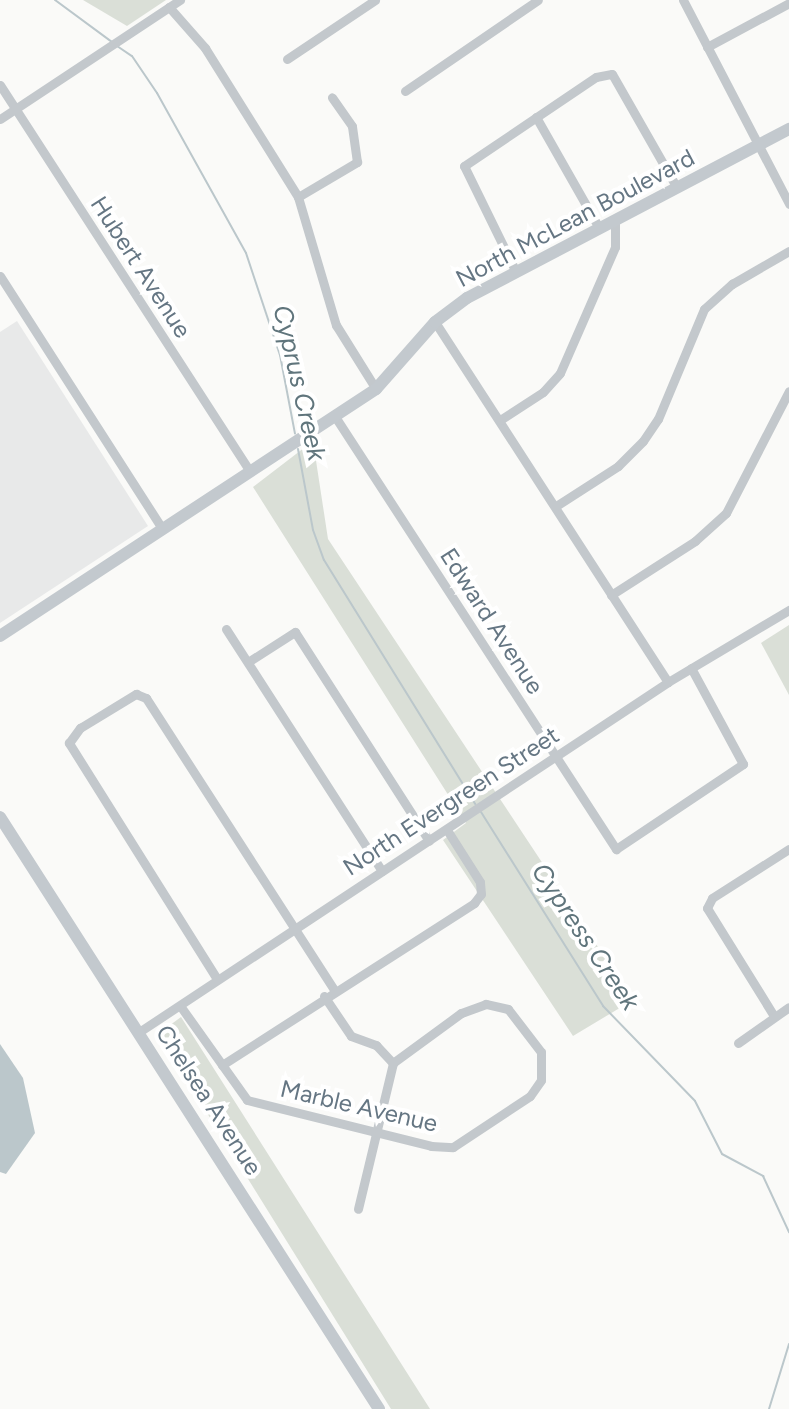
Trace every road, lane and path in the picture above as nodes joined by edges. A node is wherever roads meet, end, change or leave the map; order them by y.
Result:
1 (180, 0) edge
2 (375, 0) edge
3 (538, 0) edge
4 (683, 0) edge
5 (789, 3) edge
6 (169, 7) junction
7 (707, 47) junction
8 (287, 59) dead end
9 (0, 85) edge
10 (405, 91) dead end
11 (332, 97) dead end
12 (15, 109) junction
13 (536, 117) junction
14 (0, 119) edge
15 (789, 129) edge
16 (759, 146) junction
17 (677, 188) junction
18 (298, 197) junction
19 (789, 204) edge
20 (615, 221) junction
21 (599, 228) junction
22 (789, 251) edge
23 (516, 272) junction
24 (0, 276) edge
25 (435, 322) junction
26 (376, 389) junction
27 (789, 391) edge
28 (334, 415) junction
29 (500, 420) junction
30 (249, 470) junction
31 (556, 506) junction
32 (162, 528) junction
33 (611, 595) junction
34 (789, 610) edge
35 (226, 629) dead end
36 (0, 636) edge
37 (248, 662) junction
38 (691, 668) junction
39 (668, 682) junction
40 (556, 757) junction
41 (0, 817) edge
42 (447, 830) junction
43 (429, 841) junction
44 (789, 849) edge
45 (382, 871) junction
46 (295, 927) junction
47 (217, 979) junction
48 (334, 990) junction
49 (324, 996) junction
50 (181, 1007) junction
51 (789, 1007) edge
52 (774, 1016) junction
53 (139, 1032) junction
54 (738, 1043) dead end
55 (393, 1063) junction
56 (222, 1065) junction
57 (374, 1132) junction
58 (358, 1209) dead end
59 (379, 1409) edge

1 - 6 street
2 - 8 street
3 - 10 street
4 - 7 street
5 - 7 street
6 - 12 street
6 - 18 street
7 - 16 street
9 - 12 street, Hubert Avenue
11 - 18 street
12 - 14 street
12 - 30 street, Hubert Avenue
13 - 17 street
13 - 21 street
13 - 23 street
15 - 16 main road, North McLean Boulevard
16 - 17 main road, North McLean Boulevard
16 - 19 street
17 - 20 main road, North McLean Boulevard
18 - 26 street
20 - 21 main road, North McLean Boulevard
20 - 29 street
21 - 23 main road, North McLean Boulevard
22 - 31 street
23 - 25 main road, North McLean Boulevard
24 - 32 street
25 - 26 main road, North McLean Boulevard
25 - 29 street
26 - 28 main road, North McLean Boulevard
27 - 33 street
28 - 30 main road, North McLean Boulevard
28 - 40 street, Edward Avenue
29 - 31 street
30 - 32 main road, North McLean Boulevard
31 - 33 street
32 - 36 main road, North McLean Boulevard
33 - 39 street
34 - 38 street, North Evergreen Street
35 - 37 street
37 - 43 street
37 - 45 street
38 - 39 street, North Evergreen Street
38 - 40 street, Edward Avenue
39 - 40 street, North Evergreen Street
40 - 42 street, North Evergreen Street
41 - 53 main road, Chelsea Avenue
42 - 43 street, North Evergreen Street
42 - 48 street
43 - 45 street, North Evergreen Street
44 - 52 street
45 - 46 street, North Evergreen Street
46 - 47 street, North Evergreen Street
46 - 47 street
46 - 48 street
47 - 50 street, North Evergreen Street
48 - 49 street
49 - 55 street
49 - 56 street
50 - 53 street, North Evergreen Street
50 - 56 street, Marble Avenue
51 - 52 street
52 - 54 street
53 - 59 main road, Chelsea Avenue
55 - 57 street
55 - 57 street, Marble Avenue
56 - 57 street, Marble Avenue
57 - 58 street

